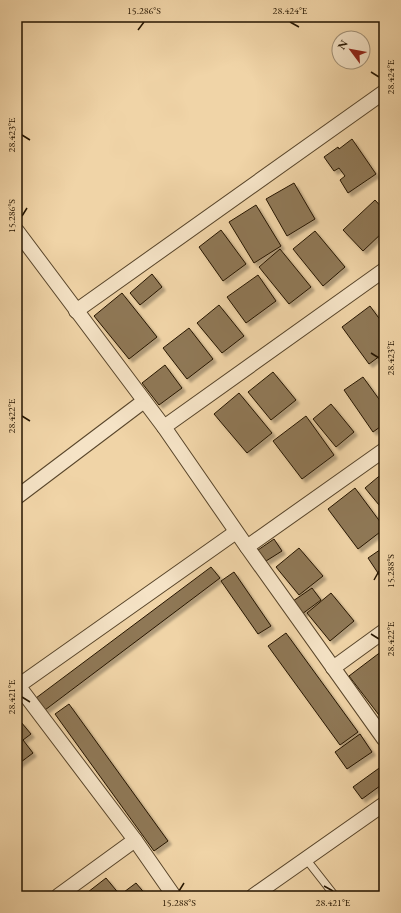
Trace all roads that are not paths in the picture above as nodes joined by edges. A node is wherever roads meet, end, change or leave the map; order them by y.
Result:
1 (384, 92) edge
2 (17, 231) edge
3 (384, 270) edge
4 (76, 311) junction
5 (144, 401) junction
6 (164, 427) junction
7 (384, 450) edge
8 (17, 497) edge
9 (236, 532) junction
10 (247, 547) junction
11 (384, 631) edge
12 (332, 668) junction
13 (18, 685) edge
14 (384, 740) edge
15 (384, 804) edge
16 (135, 840) junction
17 (306, 859) junction
18 (58, 896) edge
19 (174, 896) edge
20 (253, 896) edge
21 (335, 896) edge

1 - 4 street
2 - 4 street
3 - 6 street
4 - 5 street
5 - 6 street
5 - 8 street
6 - 9 street
7 - 10 street
9 - 10 street
9 - 13 street
10 - 12 street
11 - 12 street
12 - 14 street
13 - 16 street
15 - 17 street
16 - 18 street
16 - 19 street
17 - 20 street
17 - 21 lane

